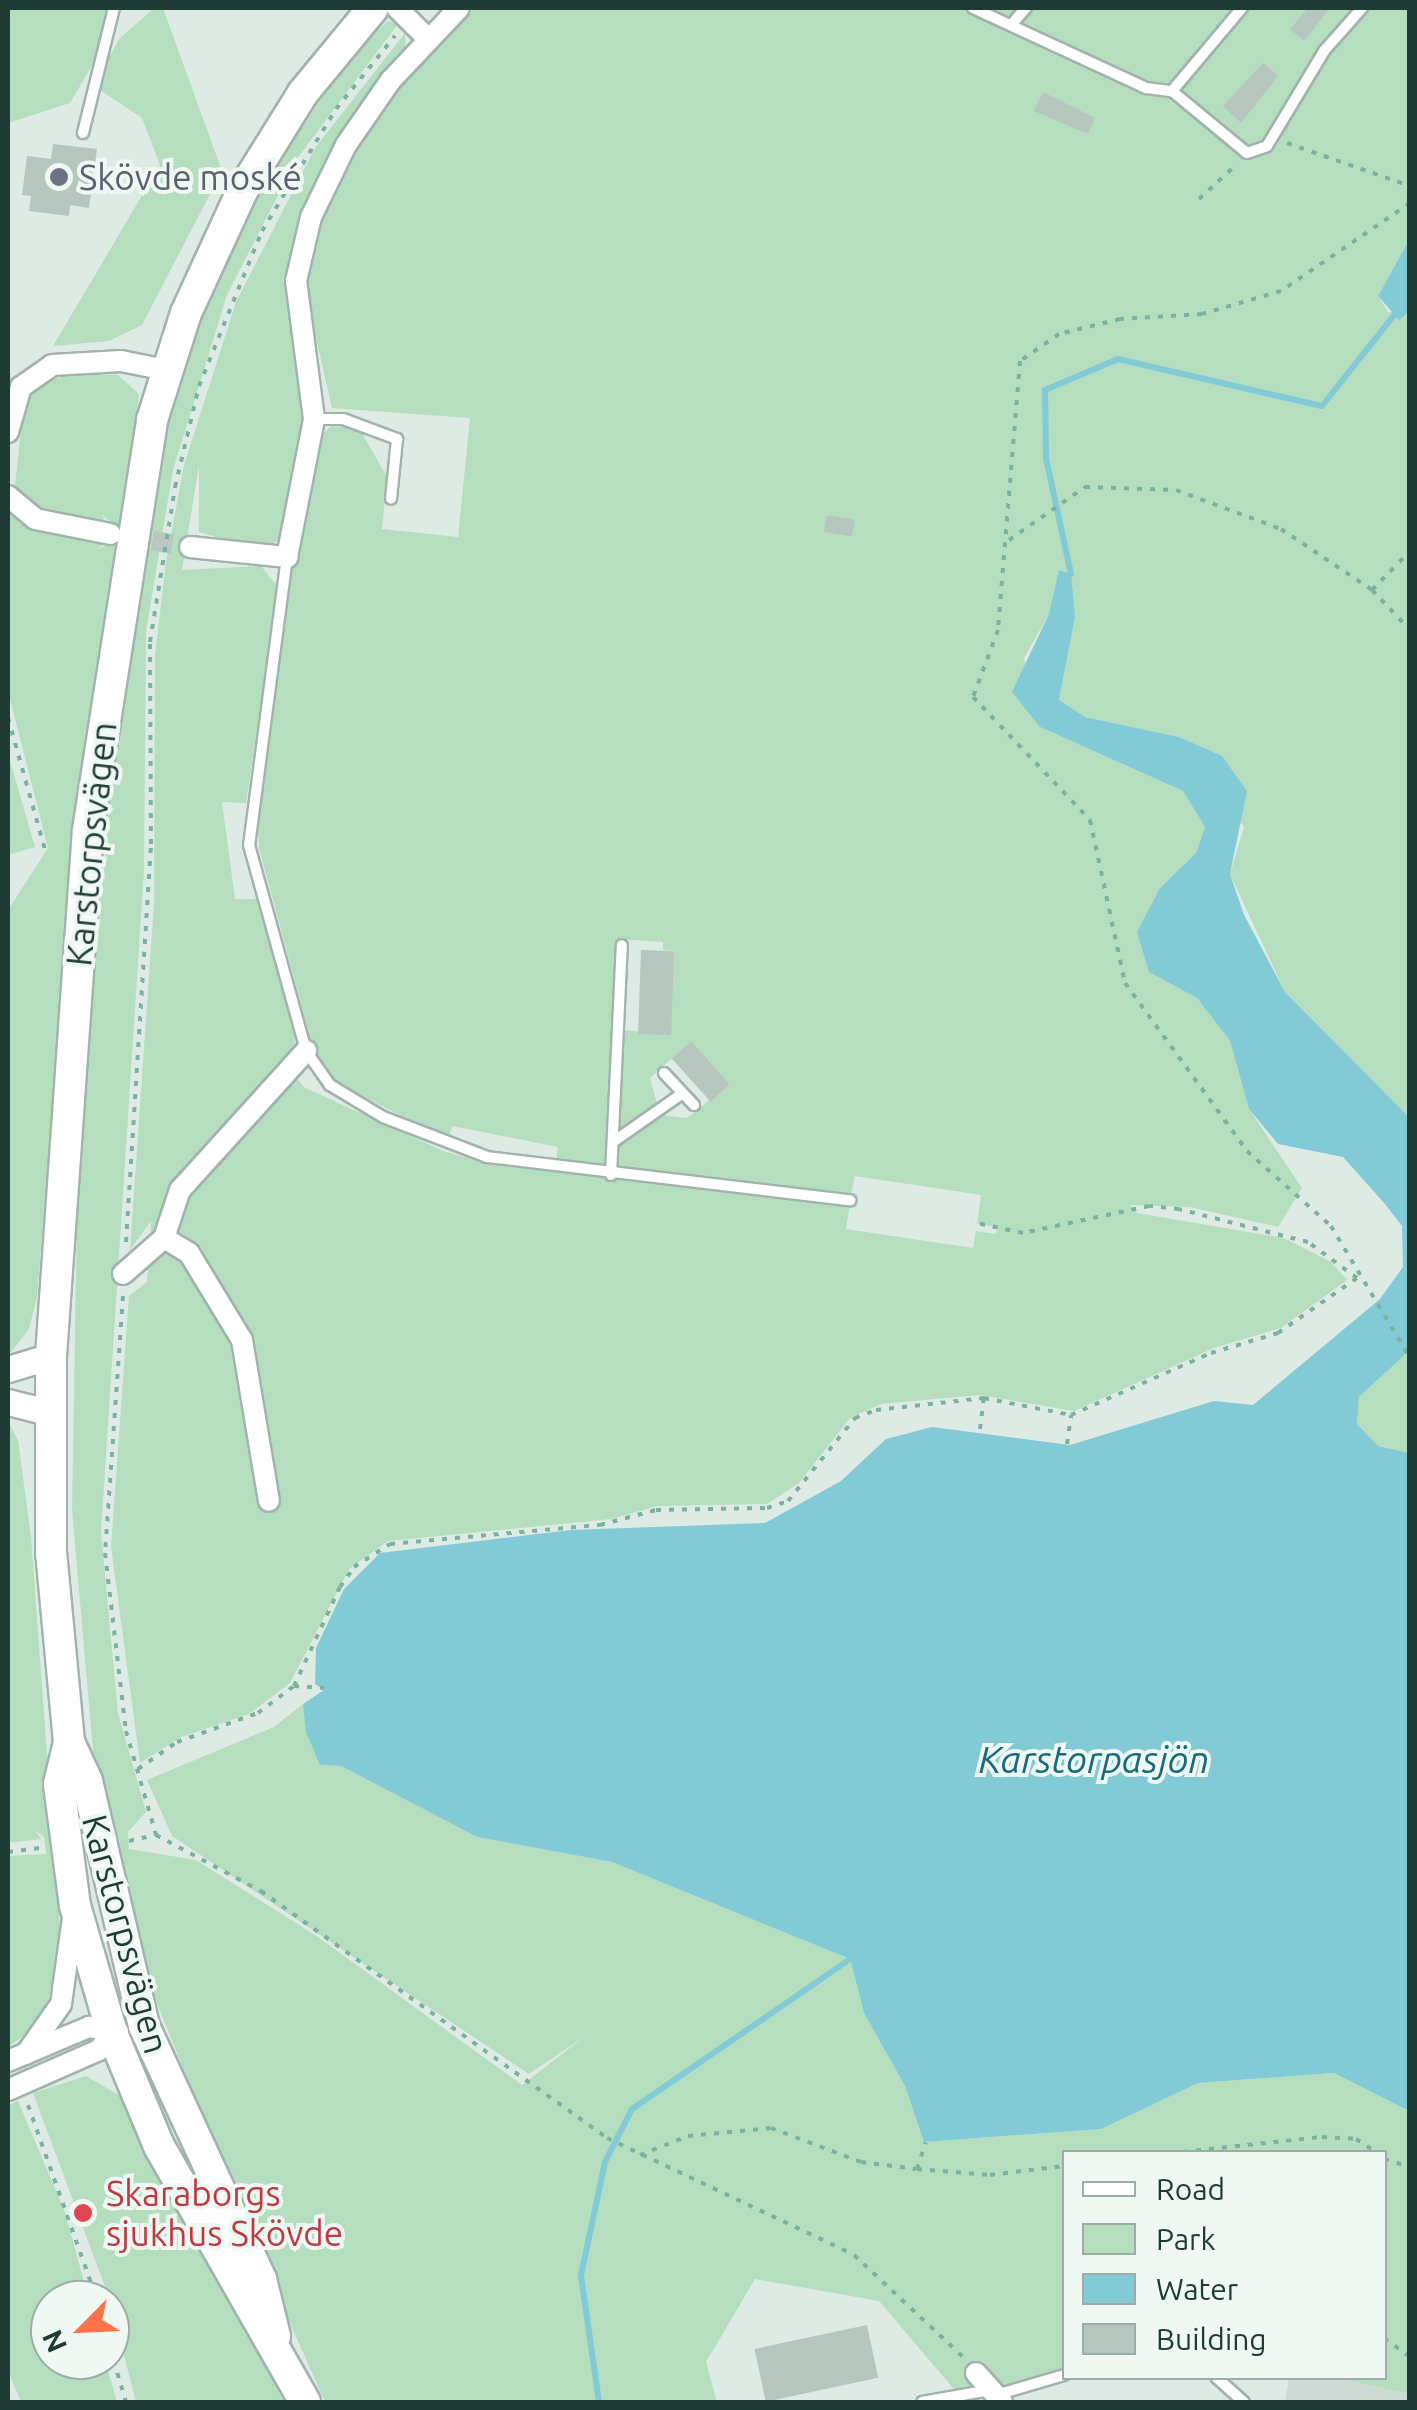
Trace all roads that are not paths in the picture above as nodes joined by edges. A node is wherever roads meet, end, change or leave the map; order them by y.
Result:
1 (114, 8) edge
2 (373, 8) edge
3 (459, 8) edge
4 (973, 8) edge
5 (1026, 8) edge
6 (1242, 8) edge
7 (1362, 8) edge
8 (403, 14) edge
9 (1011, 25) junction
10 (428, 38) junction
11 (1172, 92) junction
12 (83, 133) dead end
13 (166, 370) junction
14 (314, 419) junction
15 (8, 432) edge
16 (8, 496) edge
17 (391, 499) dead end
18 (111, 534) tunnel mouth
19 (190, 547) tunnel mouth
20 (287, 557) junction
21 (622, 945) dead end
22 (306, 1051) junction
23 (664, 1073) dead end
24 (683, 1093) junction
25 (694, 1105) dead end
26 (612, 1142) junction
27 (610, 1176) junction
28 (850, 1200) dead end
29 (164, 1238) junction
30 (124, 1274) road end
31 (51, 1356) junction
32 (8, 1369) edge
33 (8, 1402) edge
34 (51, 1413) junction
35 (269, 1501) dead end
36 (69, 1742) junction
37 (75, 1906) junction
38 (144, 2026) junction
39 (112, 2033) junction
40 (16, 2057) edge
41 (17, 2095) edge
42 (277, 2346) junction
43 (976, 2373) road end
44 (1062, 2376) edge
45 (1220, 2380) edge
46 (996, 2396) edge
47 (305, 2402) edge
48 (922, 2402) edge
49 (1244, 2402) edge

1 - 12 lane
2 - 13 main road, Karstorpsvägen
3 - 10 street
4 - 9 lane
5 - 9 lane
6 - 11 lane
7 - 11 lane
8 - 10 street
9 - 11 lane
10 - 14 street
13 - 15 street
13 - 31 main road, Karstorpsvägen
14 - 17 lane
14 - 20 street
16 - 18 street
19 - 20 street
20 - 22 lane
21 - 26 lane
22 - 27 lane
22 - 29 street
23 - 24 lane
24 - 25 lane
24 - 26 lane
26 - 27 lane
27 - 28 lane
29 - 30 street
29 - 35 street
31 - 32 street
31 - 34 main road, Karstorpsvägen
33 - 34 street
34 - 36 main road, Karstorpsvägen
36 - 37 main road, Karstorpsvägen
36 - 38 main road, Karstorpsvägen
37 - 39 main road, Karstorpsvägen
37 - 40 street
38 - 39 street
38 - 42 main road, Karstorpsvägen
39 - 40 street
39 - 41 street
39 - 42 main road, Karstorpsvägen
42 - 47 main road, Karstorpsvägen
43 - 46 street
44 - 46 lane
45 - 49 lane
46 - 48 lane

